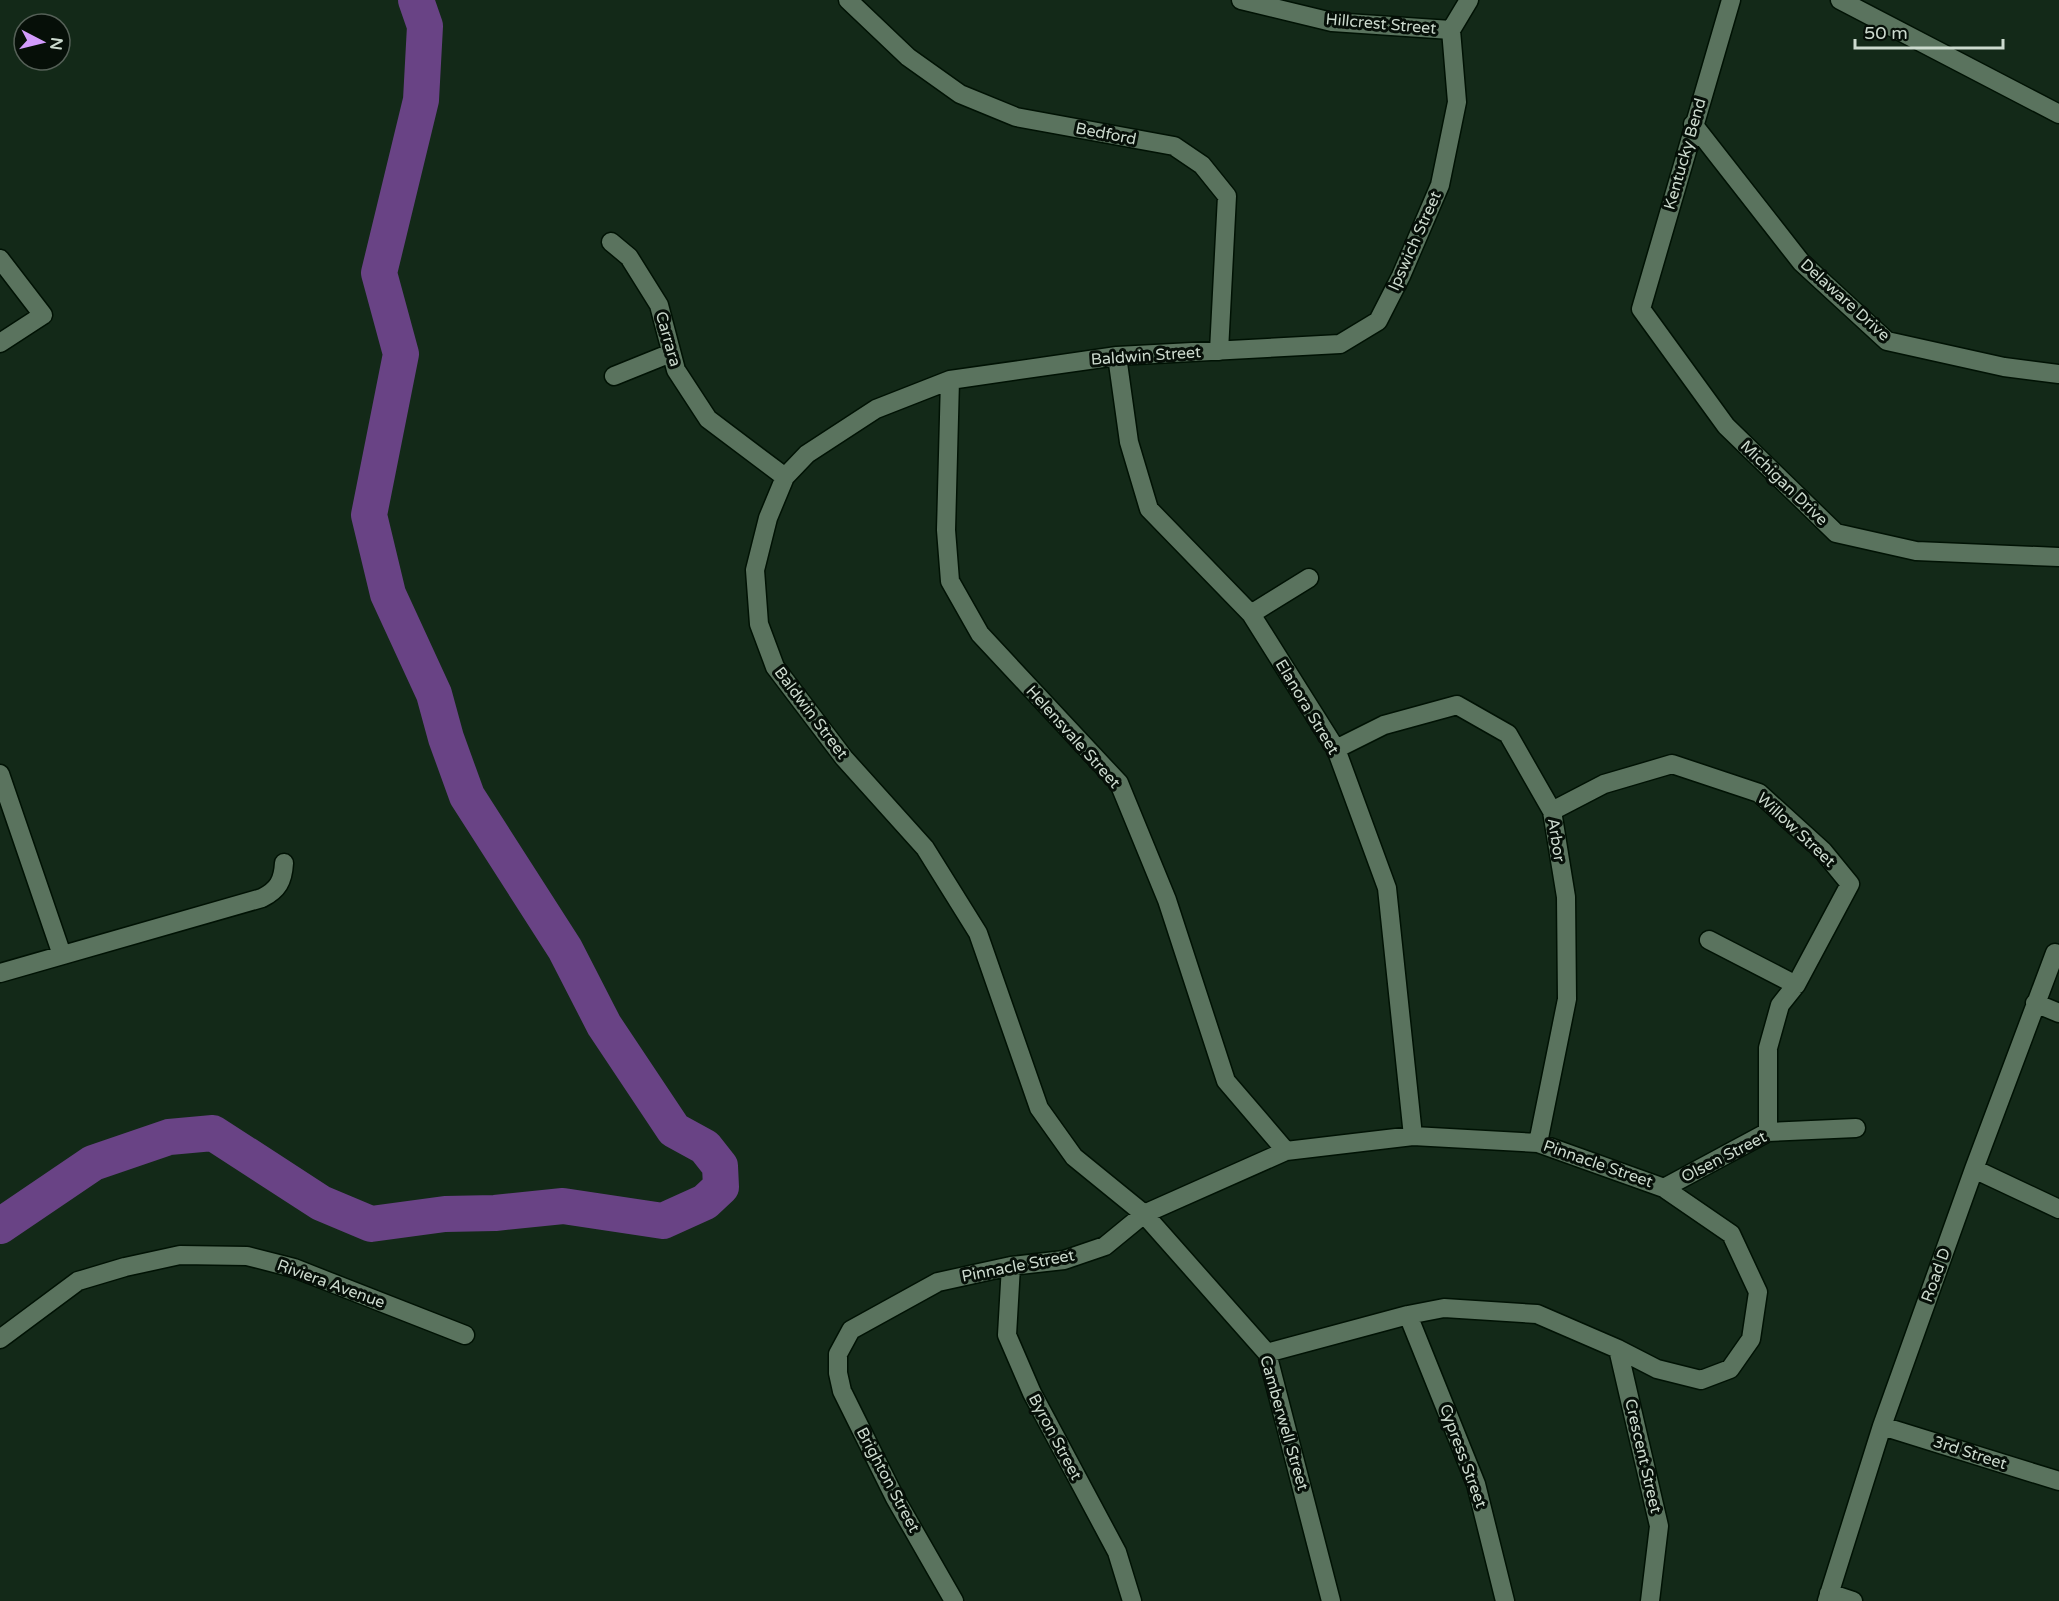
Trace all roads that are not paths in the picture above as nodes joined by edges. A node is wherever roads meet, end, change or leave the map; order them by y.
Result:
1 (848, 0) edge
2 (1241, 0) edge
3 (1469, 0) edge
4 (1731, 0) edge
5 (1840, 0) edge
6 (1451, 30) junction
7 (2059, 114) edge
8 (1693, 124) junction
9 (610, 242) dead end
10 (0, 259) edge
11 (1641, 309) joint
12 (0, 343) edge
13 (1219, 351) junction
14 (671, 353) junction
15 (1117, 356) junction
16 (2059, 374) edge
17 (614, 376) dead end
18 (950, 380) junction
19 (785, 477) junction
20 (2059, 557) edge
21 (1309, 578) dead end
22 (1251, 614) junction
23 (1336, 749) junction
24 (0, 774) edge
25 (1551, 811) junction
26 (284, 862) dead end
27 (1709, 940) dead end
28 (2055, 953) dead end
29 (62, 955) junction
30 (0, 973) edge
31 (1796, 985) junction
32 (2035, 1003) junction
33 (2059, 1013) edge
34 (1856, 1128) dead end
35 (1768, 1132) junction
36 (1413, 1136) junction
37 (1538, 1143) junction
38 (1286, 1151) junction
39 (1974, 1169) junction
40 (1664, 1188) junction
41 (2059, 1209) edge
42 (1144, 1214) junction
43 (1011, 1266) junction
44 (1408, 1315) junction
45 (465, 1335) dead end
46 (0, 1339) edge
47 (1618, 1348) junction
48 (1267, 1353) junction
49 (838, 1354) joint
50 (1882, 1425) junction
51 (2059, 1481) edge
52 (1828, 1597) edge
53 (954, 1601) edge
54 (1132, 1601) edge
55 (1331, 1601) edge
56 (1504, 1601) edge
57 (1650, 1601) edge
58 (1853, 1601) edge

1 - 13 street, Bedford
2 - 6 street, Hillcrest Street
3 - 6 street
4 - 8 street, Kentucky Bend
5 - 7 street
6 - 13 street, Ipswich Street
8 - 11 street, Kentucky Bend
8 - 16 street, Delaware Drive
9 - 14 street, Carrara
10 - 12 street
11 - 20 street, Michigan Drive
13 - 15 street, Baldwin Street
14 - 17 street
14 - 19 street, Carrara
15 - 18 street, Baldwin Street
15 - 22 street, Elanora Street
18 - 19 street, Baldwin Street
18 - 38 street, Helensvale Street
19 - 42 street, Baldwin Street
21 - 22 street
22 - 23 street, Elanora Street
23 - 25 street, Arbor
23 - 36 street, Elanora Street
24 - 29 street
25 - 31 street, Willow Street
25 - 37 street, Arbor
26 - 29 street
27 - 31 street
28 - 32 street, Road D
29 - 30 street
31 - 35 street, Willow Street
32 - 33 street
32 - 39 street, Road D
34 - 35 street, Olsen Street
35 - 40 street, Olsen Street
36 - 37 street, Pinnacle Street
36 - 38 street, Pinnacle Street
37 - 40 street, Pinnacle Street
38 - 42 street, Pinnacle Street
39 - 41 street
39 - 50 street, Road D
40 - 47 street, Pinnacle Street
42 - 43 street, Pinnacle Street
42 - 48 street, Camberwell Street
43 - 49 street, Pinnacle Street
43 - 54 street, Byron Street
44 - 47 street, Pinnacle Street
44 - 48 street, Pinnacle Street
44 - 56 street, Cypress Street
45 - 46 street, Riviera Avenue
47 - 57 street, Crescent Street
48 - 55 street, Camberwell Street
49 - 53 street, Brighton Street
50 - 51 street, 3rd Street
50 - 52 street, Road D
52 - 58 street

